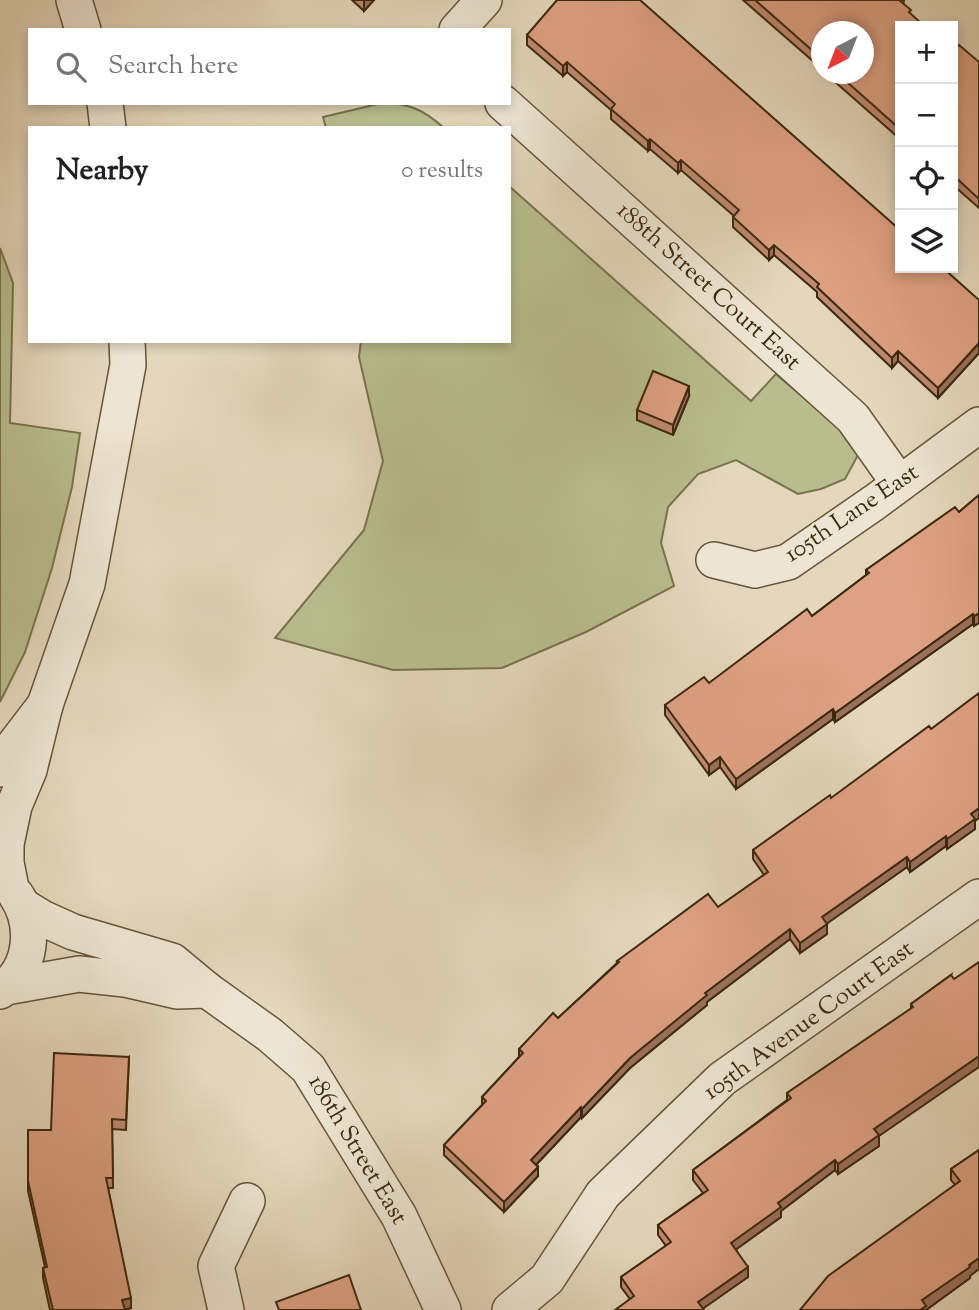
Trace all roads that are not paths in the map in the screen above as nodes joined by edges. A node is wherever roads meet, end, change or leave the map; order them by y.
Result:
1 (74, 0) edge
2 (484, 0) edge
3 (82, 28) edge
4 (459, 28) edge
5 (105, 105) edge
6 (505, 105) edge
7 (108, 126) edge
8 (127, 343) edge
9 (979, 425) edge
10 (899, 483) junction
11 (714, 560) dead end
12 (46, 705) junction
13 (0, 769) edge
14 (11, 892) edge
15 (979, 897) edge
16 (3, 989) edge
17 (207, 990) junction
18 (247, 1201) dead end
19 (226, 1310) edge
20 (443, 1310) edge
21 (510, 1310) edge

1 - 3 street
2 - 4 street
5 - 7 street
6 - 10 street, 188th Street Court East
8 - 12 street
9 - 10 street, 105th Lane East
10 - 11 street, 105th Lane East
12 - 13 street
12 - 14 street
14 - 16 street
14 - 17 street, 186th Street East
15 - 21 street, 105th Avenue Court East
16 - 17 street
17 - 20 street, 186th Street East
18 - 19 street

